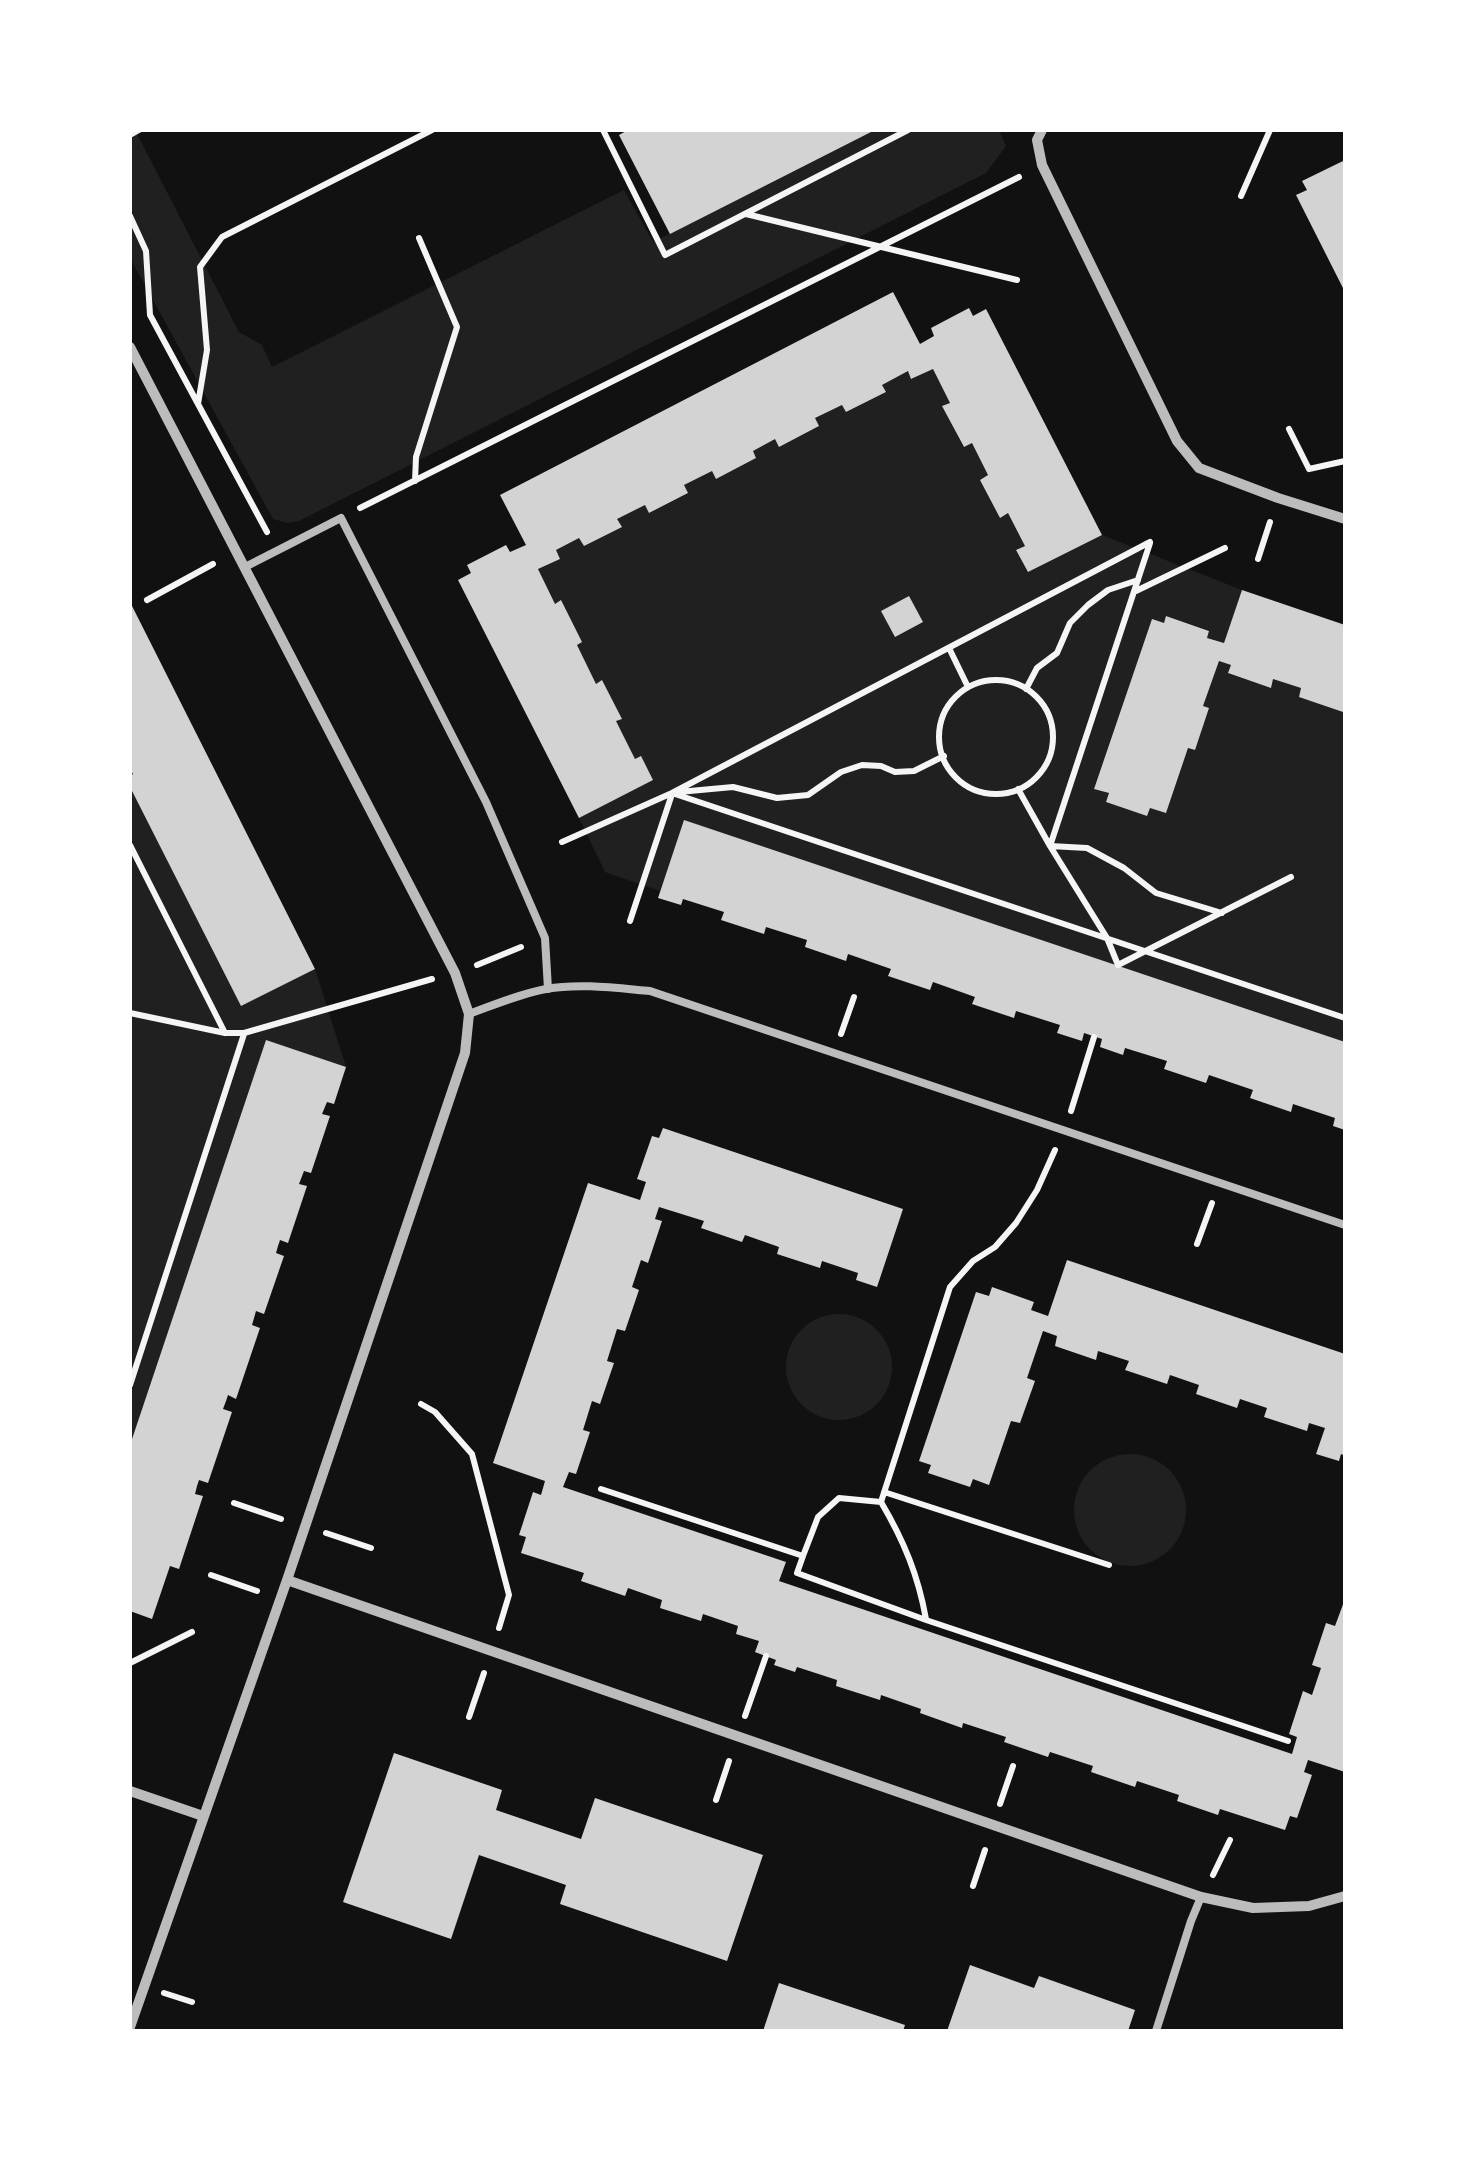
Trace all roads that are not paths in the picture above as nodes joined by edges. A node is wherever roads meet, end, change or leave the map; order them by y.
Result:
1 (1042, 130) edge
2 (130, 347) edge
3 (1345, 519) edge
4 (245, 567) junction
5 (548, 988) junction
6 (469, 1014) junction
7 (1345, 1226) edge
8 (287, 1580) junction
9 (130, 1791) edge
10 (204, 1816) junction
11 (1345, 1896) edge
12 (1201, 1898) junction
13 (130, 2028) edge
14 (1156, 2031) edge

1 - 3 street
2 - 4 street
4 - 5 lane
4 - 6 street
5 - 6 lane
5 - 7 lane
6 - 8 street
8 - 10 street
8 - 12 street
9 - 10 street
10 - 13 street
11 - 12 street
12 - 14 lane

